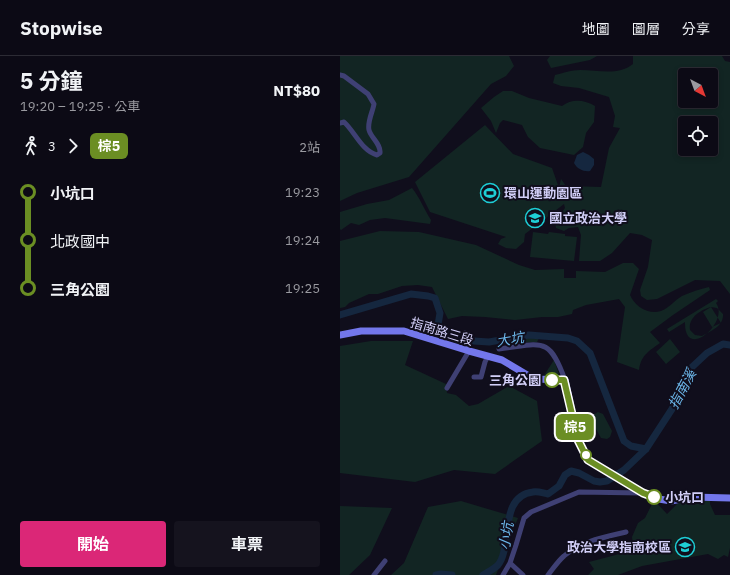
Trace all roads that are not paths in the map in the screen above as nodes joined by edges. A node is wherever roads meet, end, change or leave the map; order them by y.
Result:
1 (340, 75) edge
2 (340, 123) edge
3 (466, 333) dead end
4 (340, 336) edge
5 (468, 349) junction
6 (499, 349) dead end
7 (488, 356) junction
8 (474, 377) dead end
9 (564, 380) junction
10 (448, 388) dead end
11 (643, 493) junction
12 (730, 498) edge
13 (626, 532) dead end
14 (385, 561) dead end
15 (510, 563) junction
16 (374, 575) edge
17 (502, 575) edge
18 (523, 575) edge
19 (548, 575) edge

1 - 2 street
3 - 5 street
4 - 5 street, 指南路三段
5 - 7 street, 指南路三段
5 - 10 street
6 - 9 street
7 - 8 street
7 - 9 street, 指南路三段
9 - 11 street
11 - 12 street
11 - 15 street
13 - 19 street
14 - 16 street
15 - 17 street
15 - 18 street

